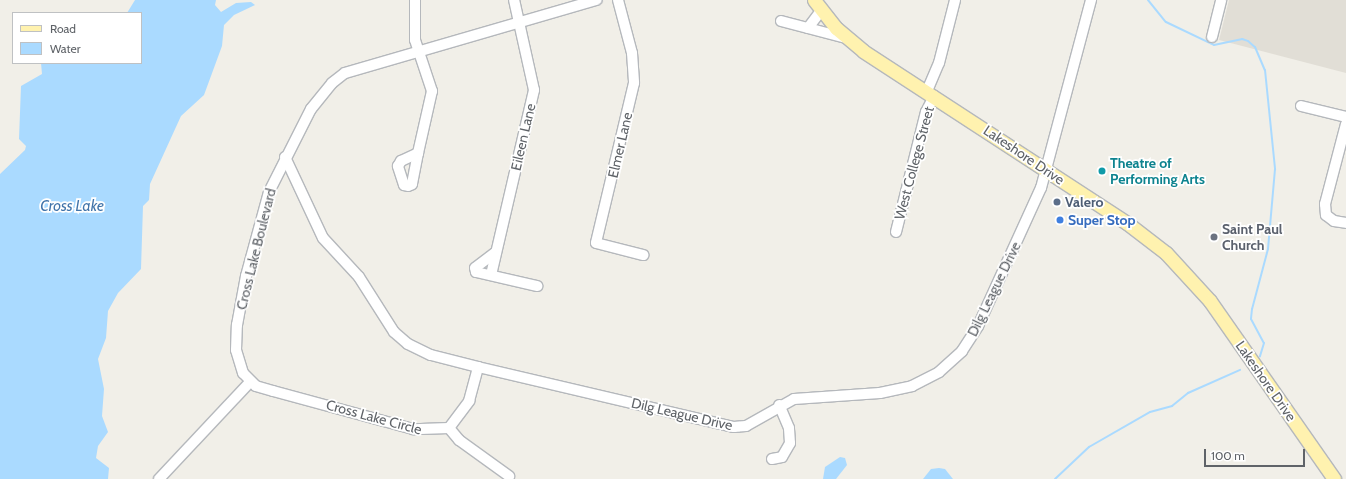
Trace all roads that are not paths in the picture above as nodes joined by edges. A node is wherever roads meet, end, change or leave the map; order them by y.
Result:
1 (415, 0) edge
2 (514, 0) edge
3 (596, 0) edge
4 (618, 0) edge
5 (814, 0) edge
6 (955, 0) edge
7 (1092, 0) edge
8 (1221, 0) edge
9 (821, 11) junction
10 (781, 21) dead end
11 (518, 22) junction
12 (808, 28) junction
13 (1212, 37) dead end
14 (846, 38) junction
15 (418, 50) junction
16 (931, 94) junction
17 (1301, 106) dead end
18 (1346, 117) edge
19 (1346, 124) edge
20 (418, 153) dead end
21 (285, 157) junction
22 (1047, 170) junction
23 (1346, 223) edge
24 (896, 232) dead end
25 (496, 252) junction
26 (643, 255) dead end
27 (491, 275) junction
28 (537, 286) dead end
29 (478, 367) junction
30 (250, 382) junction
31 (779, 405) junction
32 (449, 428) junction
33 (772, 458) dead end
34 (509, 476) dead end
35 (159, 479) edge
36 (1334, 479) edge

1 - 15 street
2 - 11 street, Eileen Lane
3 - 11 street, Cross Lake Boulevard
4 - 26 street, Elmer Lane
5 - 9 main road, Lakeshore Drive
6 - 16 street, West College Street
7 - 22 street, Dilg League Drive
8 - 13 street
9 - 12 street
9 - 14 main road, Lakeshore Drive
10 - 12 street
11 - 15 street, Cross Lake Boulevard
11 - 25 street, Eileen Lane
12 - 14 street
14 - 16 main road, Lakeshore Drive
15 - 20 street
15 - 21 street, Cross Lake Boulevard
16 - 22 main road, Lakeshore Drive
16 - 24 street, West College Street
17 - 18 street
19 - 23 street
21 - 29 street, Dilg League Drive
21 - 30 street, Cross Lake Boulevard
22 - 31 street, Dilg League Drive
22 - 36 main road, Lakeshore Drive
25 - 27 street, Eileen Lane
25 - 27 street
27 - 28 street
29 - 31 street, Dilg League Drive
29 - 32 street
30 - 32 street, Cross Lake Circle
30 - 35 street
31 - 33 street
32 - 34 street

